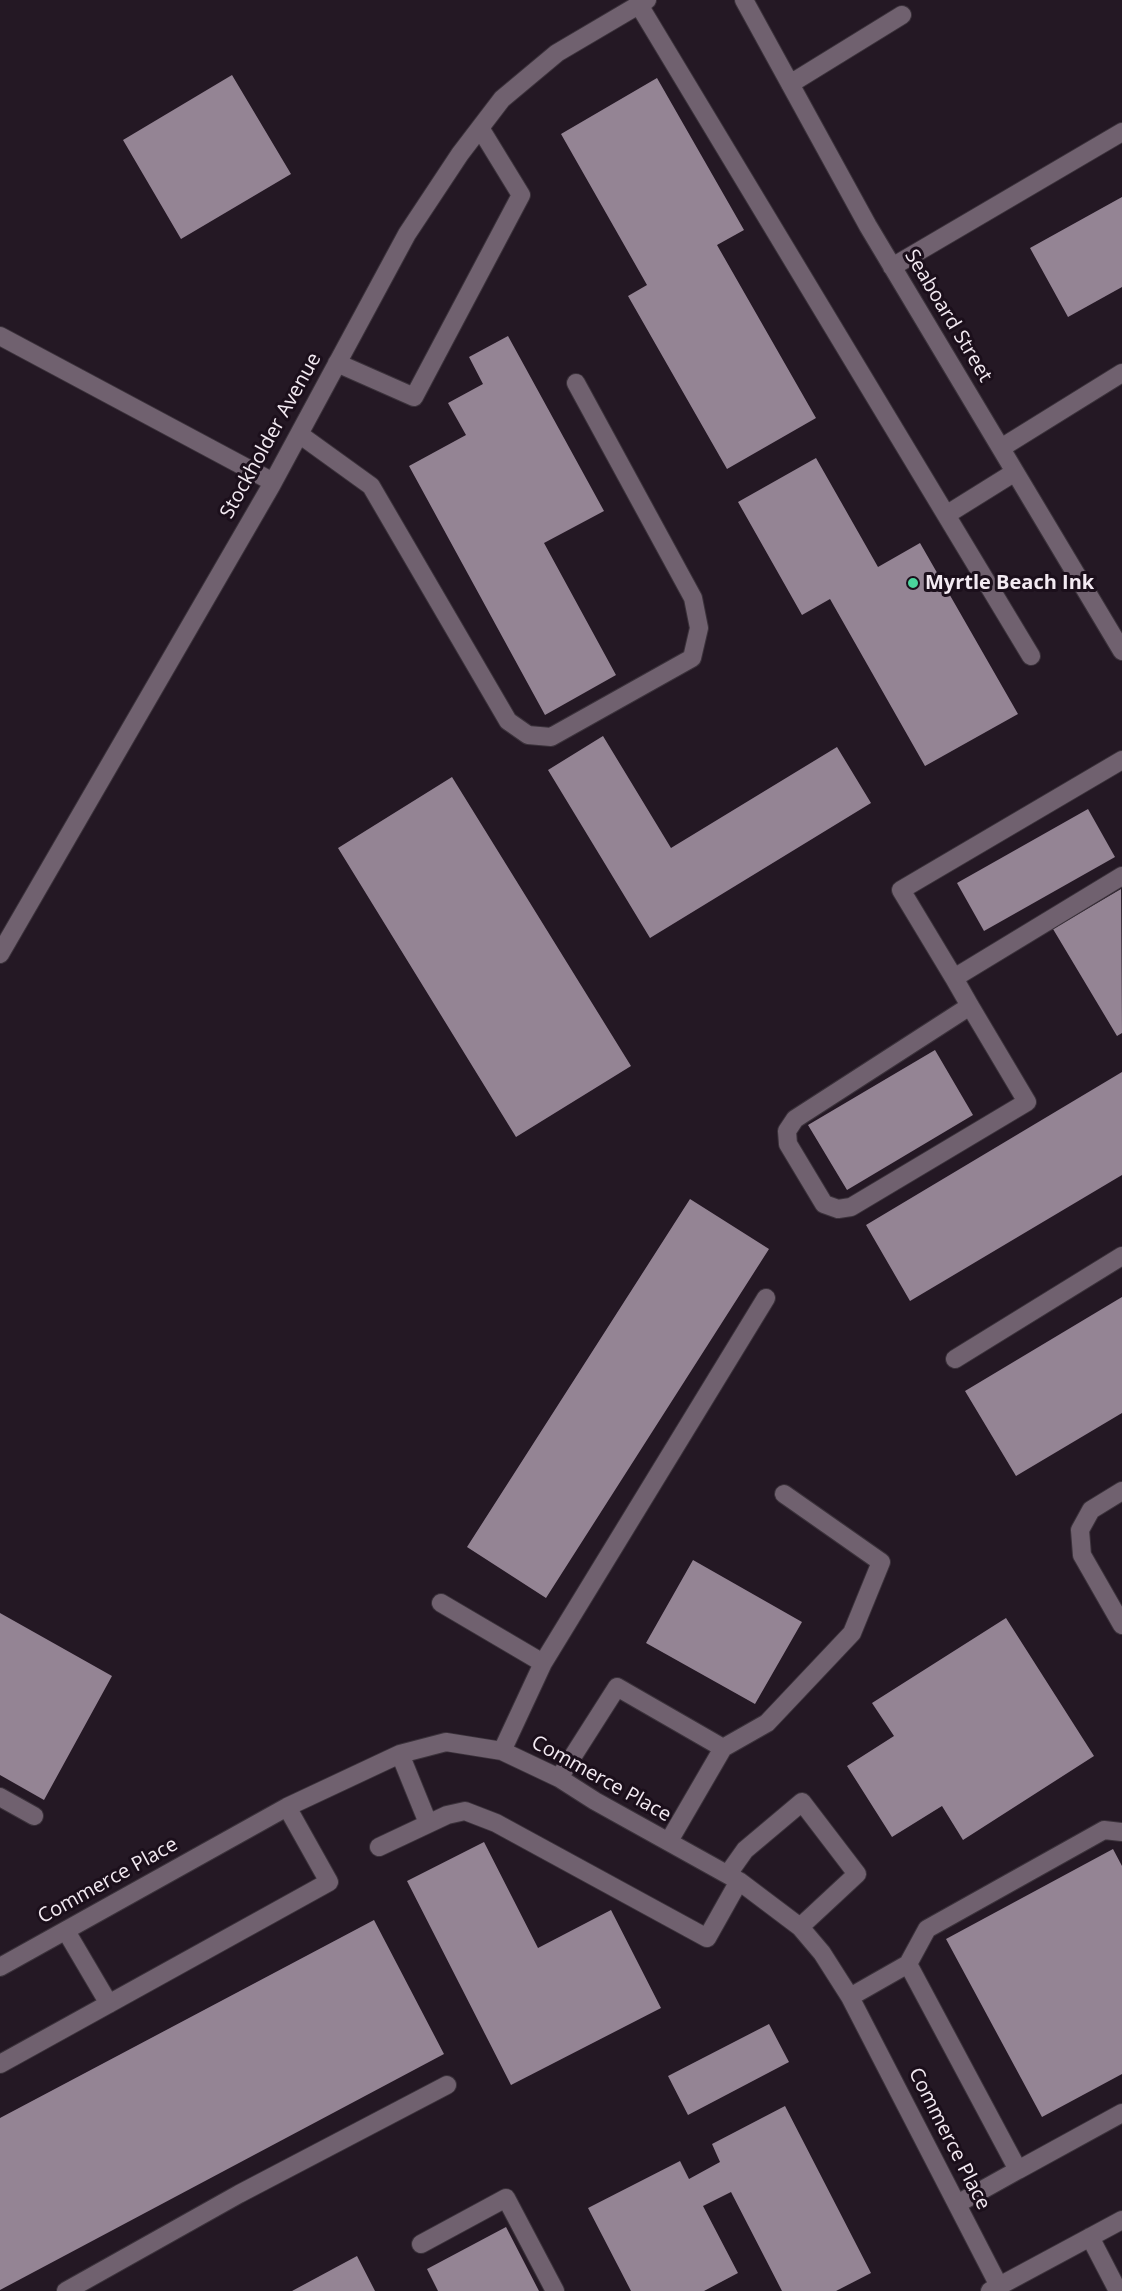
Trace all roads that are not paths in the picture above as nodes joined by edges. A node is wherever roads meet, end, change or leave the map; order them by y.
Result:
1 (744, 0) edge
2 (643, 2) edge
3 (902, 15) dead end
4 (790, 84) junction
5 (480, 128) junction
6 (1122, 132) edge
7 (892, 267) junction
8 (0, 336) edge
9 (337, 363) junction
10 (1122, 373) edge
11 (576, 383) dead end
12 (299, 434) junction
13 (1001, 448) junction
14 (1015, 472) junction
15 (273, 482) junction
16 (946, 515) junction
17 (1122, 651) edge
18 (1031, 656) dead end
19 (1122, 760) edge
20 (1122, 876) edge
21 (0, 954) edge
22 (954, 978) junction
23 (970, 1006) junction
24 (1122, 1256) edge
25 (766, 1298) dead end
26 (955, 1359) dead end
27 (1122, 1491) edge
28 (784, 1494) dead end
29 (441, 1603) dead end
30 (1122, 1625) edge
31 (543, 1663) junction
32 (723, 1748) junction
33 (502, 1751) junction
34 (400, 1754) junction
35 (558, 1778) junction
36 (0, 1797) edge
37 (287, 1807) junction
38 (34, 1816) dead end
39 (428, 1823) junction
40 (1122, 1832) edge
41 (669, 1842) junction
42 (378, 1846) dead end
43 (733, 1878) junction
44 (800, 1927) junction
45 (66, 1931) junction
46 (908, 1964) junction
47 (0, 1967) edge
48 (850, 1997) junction
49 (109, 2004) junction
50 (0, 2064) edge
51 (447, 2085) dead end
52 (1122, 2113) edge
53 (1018, 2170) junction
54 (957, 2204) junction
55 (1122, 2220) edge
56 (1089, 2237) junction
57 (421, 2244) dead end
58 (995, 2288) edge
59 (66, 2291) edge
60 (555, 2291) edge
61 (1118, 2291) edge

1 - 4 street, Seaboard Street
2 - 5 street, Stockholder Avenue
2 - 16 street
3 - 4 street
4 - 7 street, Seaboard Street
5 - 9 street, Stockholder Avenue
5 - 9 street
6 - 7 street
7 - 13 street, Seaboard Street
8 - 15 street
9 - 12 street, Stockholder Avenue
10 - 13 street
11 - 12 street
12 - 15 street, Stockholder Avenue
13 - 14 street, Seaboard Street
14 - 16 street
14 - 17 street, Seaboard Street
15 - 21 street, Stockholder Avenue
16 - 18 street
19 - 22 street
20 - 22 street
22 - 23 street
23 - 23 street
24 - 26 street
25 - 31 street
27 - 30 street
28 - 32 street
29 - 31 street
31 - 33 street
32 - 35 street
32 - 41 street
33 - 34 street, Commerce Place
33 - 35 street, Commerce Place
34 - 37 street, Commerce Place
34 - 39 street
35 - 41 street, Commerce Place
36 - 38 street
37 - 45 street, Commerce Place
37 - 49 street
39 - 42 street
39 - 43 street
40 - 46 street
41 - 43 street, Commerce Place
43 - 44 street, Commerce Place
43 - 44 street
44 - 48 street, Commerce Place
45 - 47 street, Commerce Place
45 - 49 street
46 - 48 street
46 - 53 street
48 - 54 street, Commerce Place
49 - 50 street
51 - 59 street
52 - 53 street
53 - 54 street
54 - 58 street, Commerce Place
55 - 56 street
56 - 58 street
56 - 61 street
57 - 60 street

